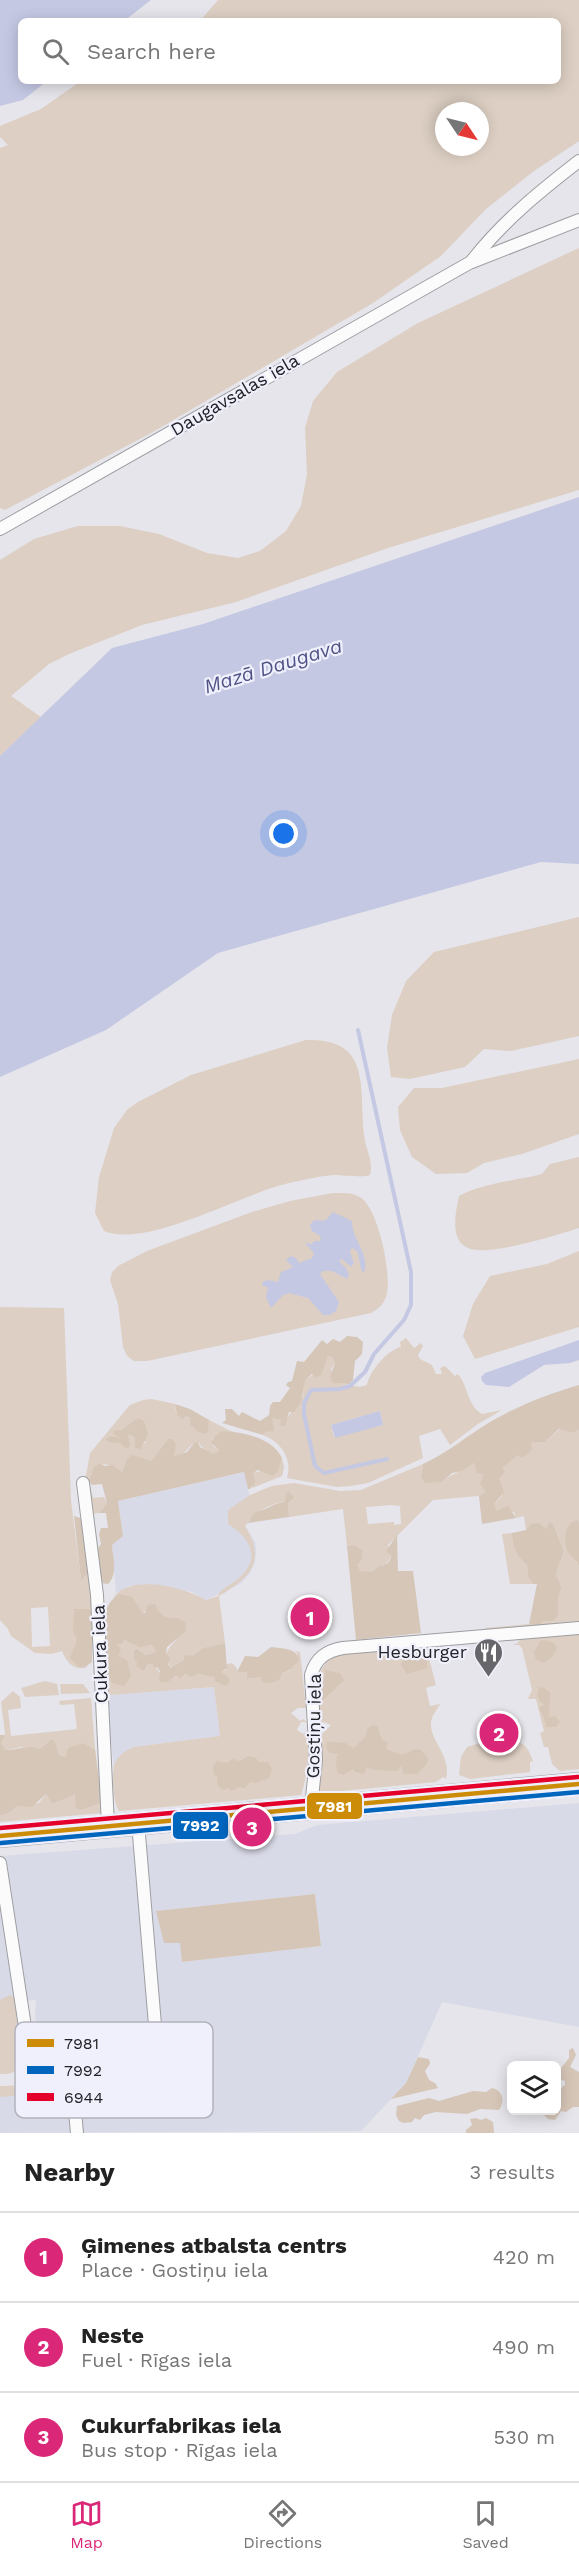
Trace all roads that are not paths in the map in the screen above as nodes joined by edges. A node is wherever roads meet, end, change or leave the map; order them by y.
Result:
1 (579, 161) edge
2 (579, 220) edge
3 (471, 262) junction
4 (0, 529) edge
5 (83, 1483) dead end
6 (579, 1628) edge
7 (579, 1784) edge
8 (311, 1807) junction
9 (138, 1823) junction
10 (108, 1826) junction
11 (0, 1836) edge
12 (0, 1863) edge
13 (24, 2022) edge
14 (155, 2022) edge
15 (76, 2118) edge
16 (77, 2133) edge

1 - 3 street, Daugavsalas iela
2 - 3 street, Daugavsalas iela
3 - 4 street, Daugavsalas iela
5 - 10 street, Cukura iela
6 - 8 street, Gostiņu iela
7 - 8 highway
8 - 9 highway
9 - 10 highway
9 - 14 street
10 - 11 highway
12 - 13 street
15 - 16 street

